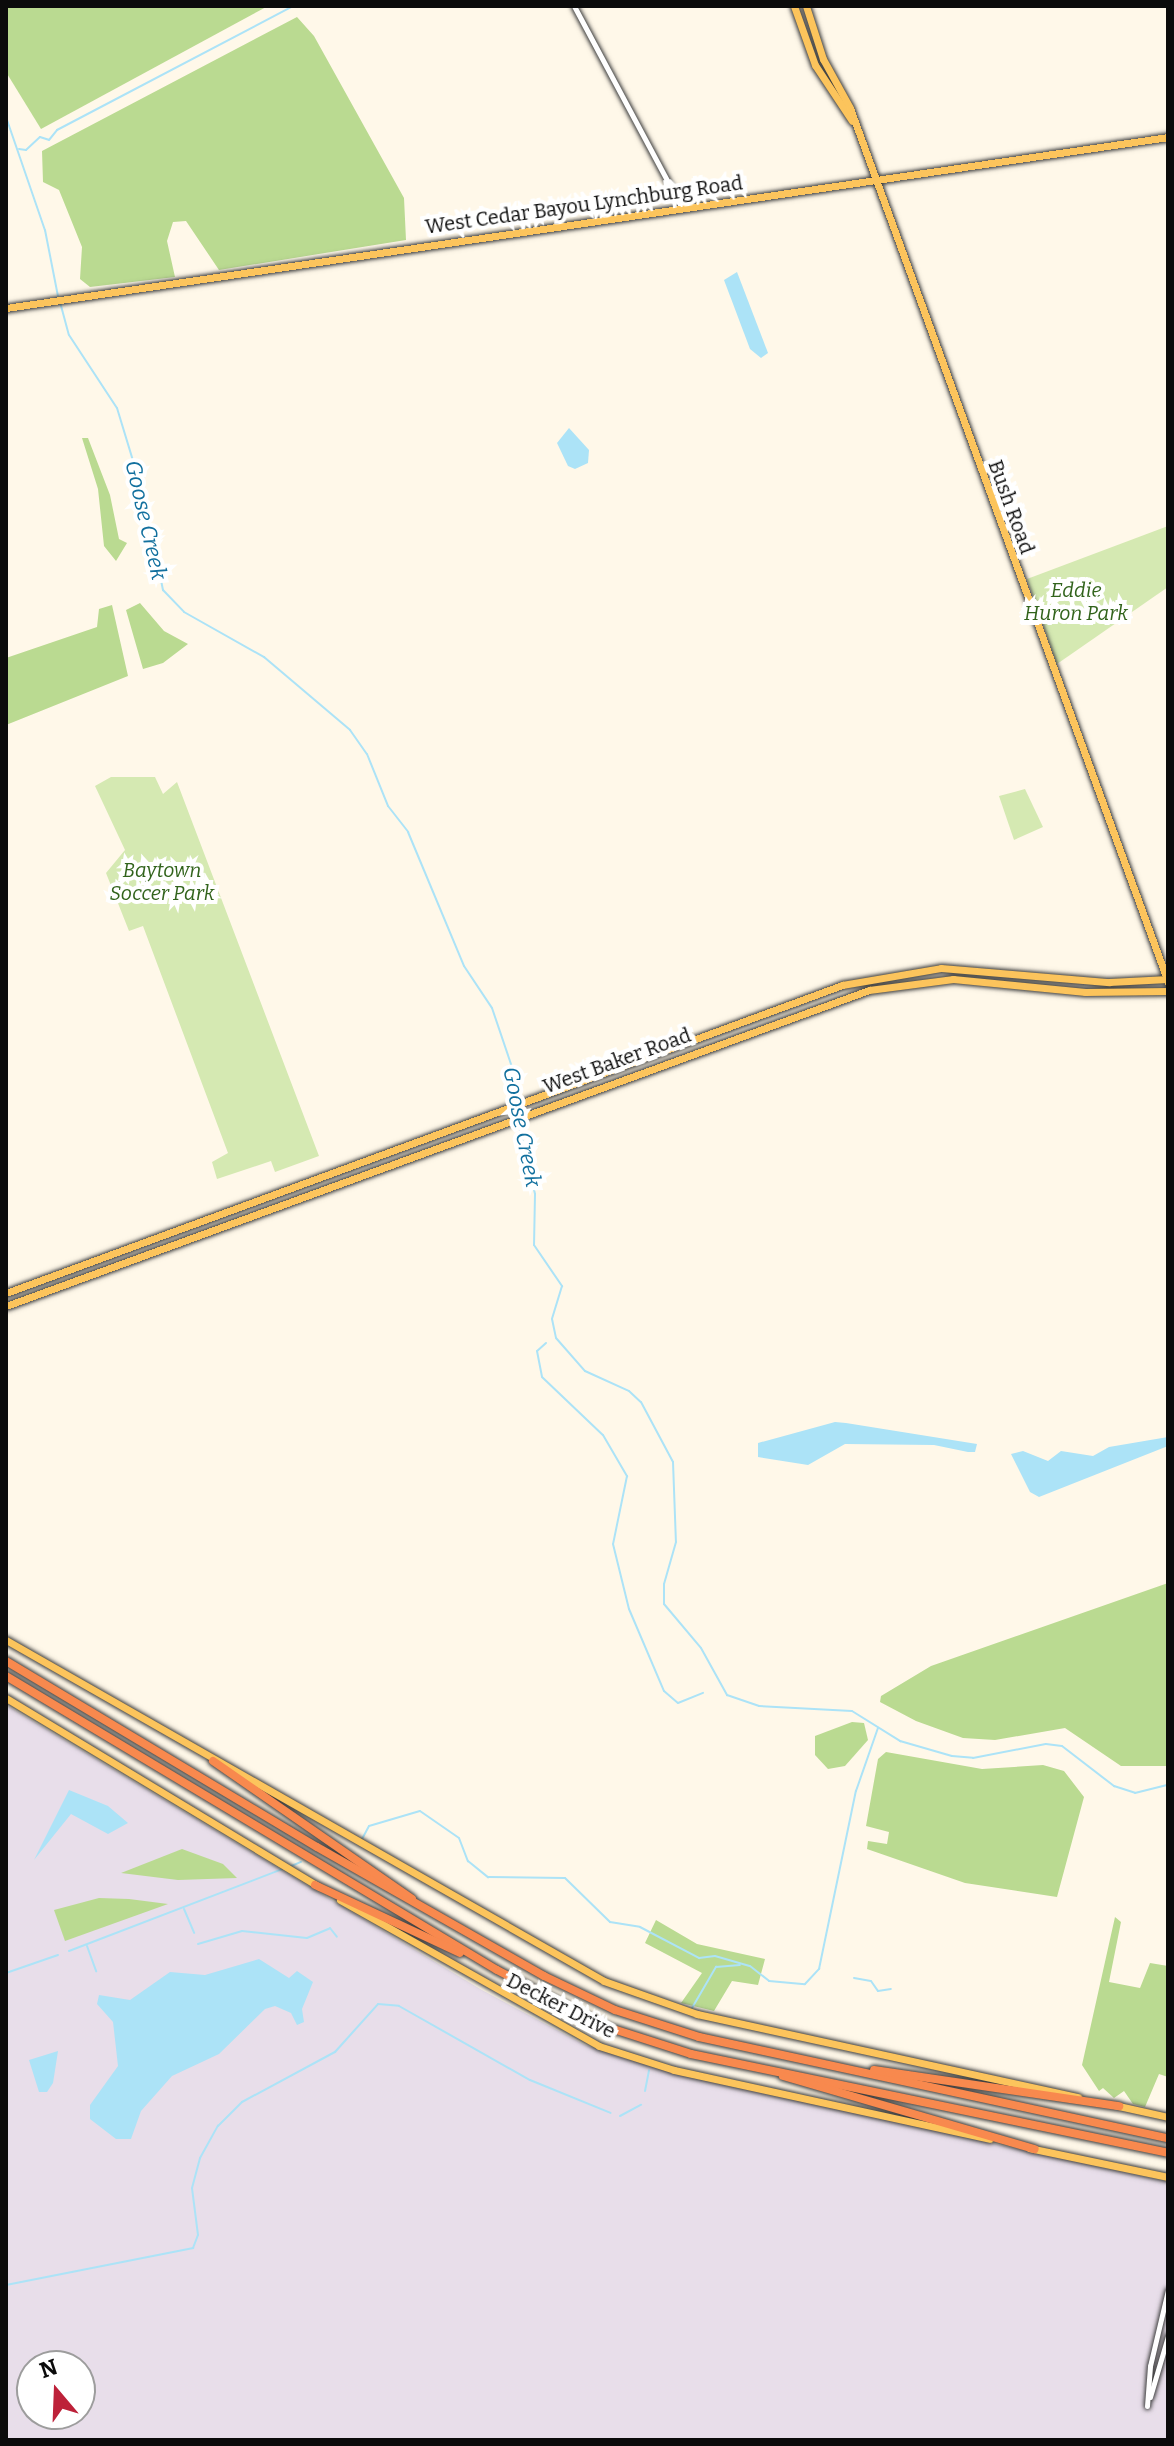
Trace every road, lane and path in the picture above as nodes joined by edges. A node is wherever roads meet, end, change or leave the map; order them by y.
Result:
1 (574, 6) edge
2 (794, 6) edge
3 (806, 6) edge
4 (852, 121) junction
5 (1168, 137) edge
6 (874, 178) junction
7 (681, 206) junction
8 (6, 308) edge
9 (941, 968) junction
10 (1049, 976) junction
11 (940, 980) junction
12 (1168, 980) edge
13 (1048, 987) junction
14 (1168, 991) edge
15 (731, 1024) junction
16 (735, 1035) junction
17 (124, 1251) junction
18 (128, 1262) junction
19 (6, 1293) edge
20 (6, 1306) edge
21 (6, 1640) edge
22 (6, 1661) edge
23 (6, 1676) edge
24 (6, 1698) edge
25 (213, 1761) junction
26 (315, 1885) junction
27 (415, 1902) junction
28 (497, 1970) junction
29 (801, 2059) junction
30 (776, 2072) junction
31 (1119, 2106) junction
32 (1168, 2117) edge
33 (1167, 2138) edge
34 (1035, 2149) junction
35 (1165, 2153) edge
36 (1167, 2176) edge
37 (1168, 2290) edge
38 (1168, 2336) edge

1 - 7 street
2 - 4 main road
3 - 4 main road
4 - 6 main road, Bush Road
5 - 6 main road, West Cedar Bayou Lynchburg Road
6 - 7 main road, West Cedar Bayou Lynchburg Road
6 - 12 main road, Bush Road
7 - 8 main road, West Cedar Bayou Lynchburg Road
9 - 10 main road, West Baker Road
9 - 11 main road
9 - 15 main road, West Baker Road
10 - 12 main road, West Baker Road
10 - 13 main road
11 - 13 main road, West Baker Road
11 - 16 main road, West Baker Road
13 - 14 main road, West Baker Road
15 - 16 main road
15 - 17 main road, West Baker Road
16 - 18 main road, West Baker Road
17 - 18 main road
17 - 19 main road, West Baker Road
18 - 20 main road, West Baker Road
21 - 25 main road, Decker Drive
22 - 27 highway, Decker Drive
23 - 28 highway, Decker Drive
24 - 26 main road, Decker Drive
25 - 27 highway
25 - 31 main road, Decker Drive
26 - 28 highway
26 - 34 main road, Decker Drive
27 - 29 highway, Decker Drive
28 - 30 highway, Decker Drive
29 - 31 highway
29 - 33 highway, Decker Drive
30 - 34 highway
30 - 35 highway, Decker Drive
31 - 32 main road, Decker Drive
34 - 36 main road, Decker Drive
37 - 38 street

